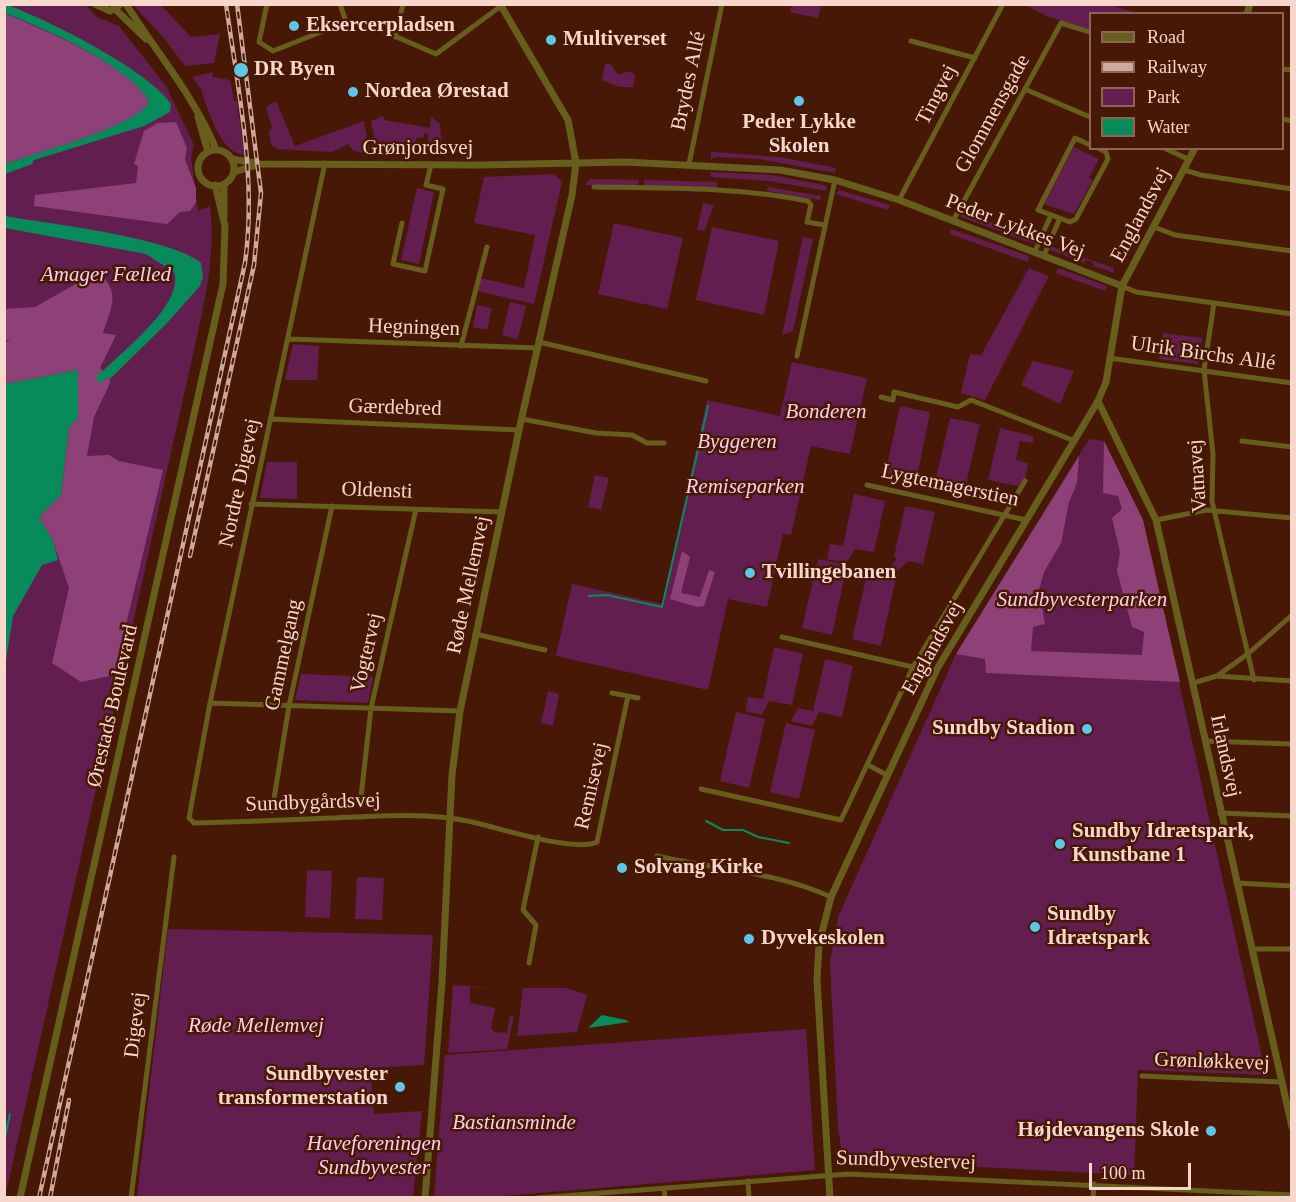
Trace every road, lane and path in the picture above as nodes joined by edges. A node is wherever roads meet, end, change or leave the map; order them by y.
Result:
1 (95, 4) edge
2 (126, 4) edge
3 (267, 4) edge
4 (340, 4) edge
5 (403, 4) edge
6 (722, 4) edge
7 (1003, 4) edge
8 (501, 5) edge
9 (118, 7) edge
10 (346, 22) junction
11 (1089, 32) edge
12 (395, 37) junction
13 (911, 42) dead end
14 (157, 49) junction
15 (975, 58) junction
16 (1027, 90) junction
17 (197, 112) junction
18 (1089, 117) edge
19 (1089, 144) edge
20 (216, 150) junction
21 (1101, 150) edge
22 (1168, 150) edge
23 (1194, 150) edge
24 (208, 152) junction
25 (232, 159) junction
26 (1190, 160) junction
27 (325, 163) junction
28 (576, 163) junction
29 (260, 164) junction
30 (689, 164) junction
31 (431, 165) junction
32 (1184, 170) junction
33 (234, 172) junction
34 (835, 180) junction
35 (225, 184) junction
36 (215, 185) junction
37 (594, 187) dead end
38 (1292, 189) edge
39 (899, 200) junction
40 (1051, 214) junction
41 (1060, 218) junction
42 (224, 220) junction
43 (953, 221) junction
44 (402, 223) dead end
45 (825, 225) junction
46 (1154, 227) junction
47 (487, 247) dead end
48 (1035, 251) junction
49 (1292, 251) edge
50 (1044, 255) junction
51 (1122, 286) junction
52 (1214, 303) junction
53 (1292, 314) edge
54 (289, 339) junction
55 (538, 345) junction
56 (461, 346) junction
57 (797, 356) dead end
58 (1109, 358) junction
59 (1204, 370) junction
60 (706, 381) dead end
61 (1292, 383) edge
62 (881, 398) dead end
63 (1098, 400) junction
64 (270, 419) junction
65 (522, 419) junction
66 (519, 429) junction
67 (1075, 441) junction
68 (1242, 441) dead end
69 (664, 443) dead end
70 (1292, 447) edge
71 (1025, 481) dead end
72 (867, 485) dead end
73 (251, 504) junction
74 (333, 506) junction
75 (416, 509) junction
76 (1215, 511) junction
77 (502, 512) junction
78 (1003, 514) junction
79 (1292, 518) edge
80 (1026, 520) junction
81 (1156, 520) junction
82 (1292, 615) edge
83 (475, 634) junction
84 (782, 637) dead end
85 (545, 650) dead end
86 (1249, 653) junction
87 (913, 667) junction
88 (1217, 676) junction
89 (1254, 680) junction
90 (1292, 681) edge
91 (1192, 683) junction
92 (612, 693) dead end
93 (628, 696) junction
94 (638, 698) dead end
95 (210, 703) junction
96 (289, 706) junction
97 (371, 708) junction
98 (460, 711) junction
99 (1205, 741) junction
100 (1292, 744) edge
101 (868, 765) junction
102 (887, 775) junction
103 (701, 789) dead end
104 (360, 806) dead end
105 (188, 809) joint
106 (272, 811) dead end
107 (1220, 813) junction
108 (1292, 816) edge
109 (450, 818) junction
110 (538, 837) junction
111 (657, 856) dead end
112 (174, 857) dead end
113 (1236, 883) junction
114 (1292, 886) edge
115 (831, 897) junction
116 (1252, 949) junction
117 (1292, 949) edge
118 (529, 963) dead end
119 (1142, 1076) dead end
120 (1281, 1082) junction
121 (1292, 1127) edge
122 (828, 1175) junction
123 (748, 1181) junction
124 (1094, 1184) junction
125 (664, 1188) junction
126 (633, 1190) junction
127 (1292, 1195) edge
128 (1274, 1196) edge
129 (20, 1197) edge
130 (130, 1197) edge
131 (425, 1197) edge
132 (537, 1197) edge
133 (629, 1197) edge
134 (665, 1197) edge
135 (749, 1197) edge
136 (830, 1197) edge
137 (1093, 1197) edge

1 - 9 street
2 - 14 street
3 - 10 street
4 - 10 street
5 - 12 street
6 - 30 street, Brydes Allé
7 - 15 street, Tingvej
8 - 12 street
8 - 28 street, Røde Mellemvej
9 - 14 street
10 - 12 street
11 - 16 street, Glommensgade
13 - 15 street
14 - 17 street
15 - 39 street, Tingvej
16 - 18 street
16 - 43 street, Glommensgade
17 - 20 street
17 - 24 street
19 - 40 street
20 - 24 street
20 - 25 street
21 - 41 street
22 - 26 street
23 - 26 street, Englandsvej
24 - 36 street
25 - 29 street, Grønjordsvej
25 - 33 street
26 - 32 street, Englandsvej
27 - 29 street, Grønjordsvej
27 - 31 street, Grønjordsvej
27 - 54 street, Nordre Digevej
28 - 30 street, Peder Lykkes Vej
28 - 31 street, Grønjordsvej
28 - 55 street, Røde Mellemvej
29 - 33 street, Grønjordsvej
30 - 34 street, Peder Lykkes Vej
31 - 44 street
32 - 38 street
32 - 46 street, Englandsvej
33 - 35 street
34 - 39 street, Peder Lykkes Vej
34 - 45 street
35 - 36 street
35 - 42 street, Ørestads Boulevard
36 - 42 street, Ørestads Boulevard
37 - 45 street
39 - 43 street, Peder Lykkes Vej
40 - 41 street
40 - 48 street
41 - 50 street
42 - 129 street, Ørestads Boulevard
43 - 48 street, Peder Lykkes Vej
45 - 57 street
46 - 49 street
46 - 51 street, Englandsvej
47 - 56 street
48 - 50 street, Peder Lykkes Vej
50 - 51 street, Peder Lykkes Vej
51 - 52 street, Peder Lykkes Vej
51 - 58 street, Englandsvej
52 - 53 street, Peder Lykkes Vej
52 - 59 street, Vatnavej
54 - 56 street, Hegningen
54 - 64 street, Nordre Digevej
55 - 56 street, Hegningen
55 - 60 street
55 - 65 street, Røde Mellemvej
58 - 59 street, Ulrik Birchs Allé
58 - 63 street, Englandsvej
59 - 61 street, Ulrik Birchs Allé
59 - 76 street, Vatnavej
62 - 67 street
63 - 67 street, Englandsvej
63 - 81 street, Irlandsvej
64 - 66 street, Gærdebred
64 - 73 street, Nordre Digevej
65 - 66 street, Røde Mellemvej
65 - 69 street
66 - 77 street, Røde Mellemvej
67 - 80 street, Englandsvej
68 - 70 street
71 - 78 street
72 - 78 street, Lygtemagerstien
73 - 74 street, Oldensti
73 - 95 street, Nordre Digevej
74 - 75 street, Oldensti
74 - 96 street, Gammelgang
75 - 77 street, Oldensti
75 - 97 street, Vogtervej
76 - 79 street
76 - 81 street
76 - 86 street, Vatnavej
77 - 83 street, Røde Mellemvej
78 - 80 street, Lygtemagerstien
78 - 87 street
80 - 102 street, Englandsvej
81 - 91 street, Irlandsvej
82 - 86 street
83 - 85 street
83 - 98 street, Røde Mellemvej
84 - 87 street
86 - 88 street
86 - 89 street, Vatnavej
87 - 101 street
88 - 89 street
88 - 91 street
89 - 90 street
91 - 99 street, Irlandsvej
92 - 93 street
93 - 94 street
93 - 110 street, Remisevej
95 - 96 street
95 - 105 street, Nordre Digevej
96 - 97 street
96 - 106 street, Gammelgang
97 - 98 street
97 - 104 street, Vogtervej
98 - 109 street, Røde Mellemvej
99 - 100 street
99 - 107 street, Irlandsvej
101 - 102 street
101 - 103 street
102 - 115 street, Englandsvej
105 - 109 street, Sundbygårdsvej
107 - 108 street
107 - 113 street, Irlandsvej
109 - 110 street, Remisevej
109 - 131 street, Røde Mellemvej
110 - 118 street
111 - 115 street
112 - 130 street, Digevej
113 - 114 street
113 - 116 street, Irlandsvej
115 - 122 street, Englandsvej
116 - 117 street
116 - 120 street, Irlandsvej
119 - 120 street, Grønløkkevej
120 - 121 street, Irlandsvej
122 - 123 street, Sundbyvestervej
122 - 124 street, Sundbyvestervej
122 - 136 street, Englandsvej
123 - 125 street, Sundbyvestervej
123 - 135 street
124 - 128 street, Sundbyvestervej
124 - 137 street
125 - 126 street, Sundbyvestervej
125 - 134 street
126 - 132 street, Sundbyvestervej
126 - 133 street
127 - 128 street, Sundbyvestervej

